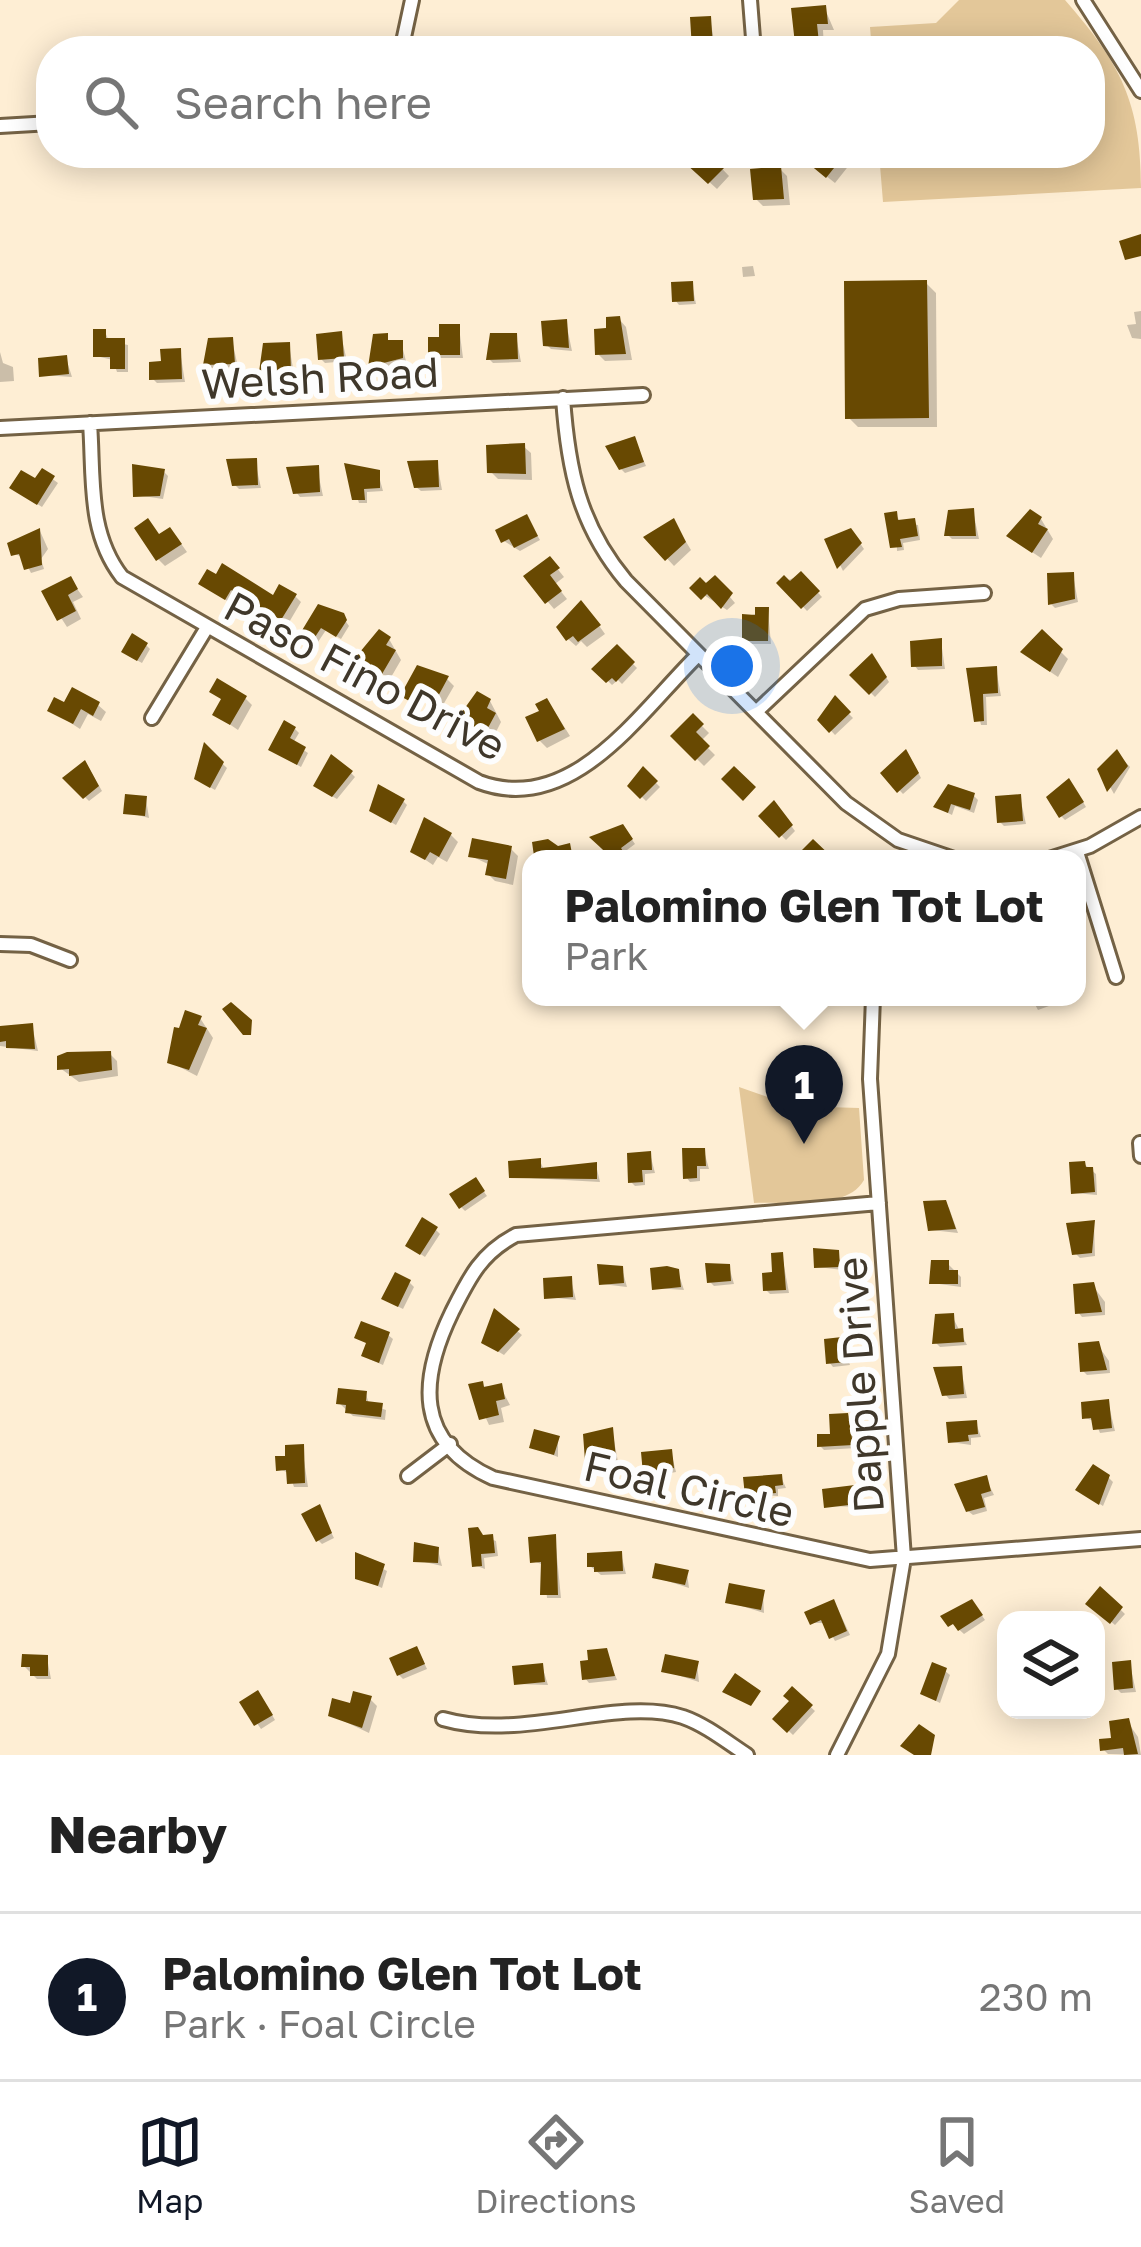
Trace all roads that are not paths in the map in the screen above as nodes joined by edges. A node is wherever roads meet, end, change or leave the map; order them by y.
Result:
1 (412, 0) edge
2 (750, 0) edge
3 (1083, 0) edge
4 (404, 36) edge
5 (753, 36) edge
6 (1141, 91) edge
7 (36, 124) edge
8 (0, 126) edge
9 (643, 395) dead end
10 (563, 398) junction
11 (90, 423) junction
12 (0, 428) edge
13 (984, 593) dead end
14 (206, 629) junction
15 (698, 655) junction
16 (756, 712) junction
17 (152, 718) dead end
18 (1141, 817) edge
19 (913, 850) edge
20 (1081, 850) edge
21 (1086, 881) edge
22 (0, 944) edge
23 (70, 960) dead end
24 (1116, 977) dead end
25 (872, 1006) edge
26 (1140, 1143) edge
27 (1141, 1156) edge
28 (879, 1203) junction
29 (450, 1444) junction
30 (408, 1476) dead end
31 (1141, 1539) edge
32 (904, 1558) junction
33 (443, 1719) dead end
34 (747, 1755) edge
35 (838, 1755) edge

1 - 4 street
2 - 5 street
3 - 6 street
7 - 8 street
9 - 10 street, Welsh Road
10 - 11 street, Welsh Road
10 - 15 street
11 - 12 street, Welsh Road
11 - 14 street, Paso Fino Drive
13 - 16 street
14 - 15 street, Paso Fino Drive
14 - 17 street
15 - 16 street
16 - 19 street
18 - 20 street
21 - 24 street
22 - 23 street
25 - 28 street, Dapple Drive
26 - 27 street
28 - 29 street
28 - 32 street, Dapple Drive
29 - 30 street
29 - 32 street, Foal Circle
31 - 32 street, Foal Circle
32 - 35 street, Dapple Drive
33 - 34 street

